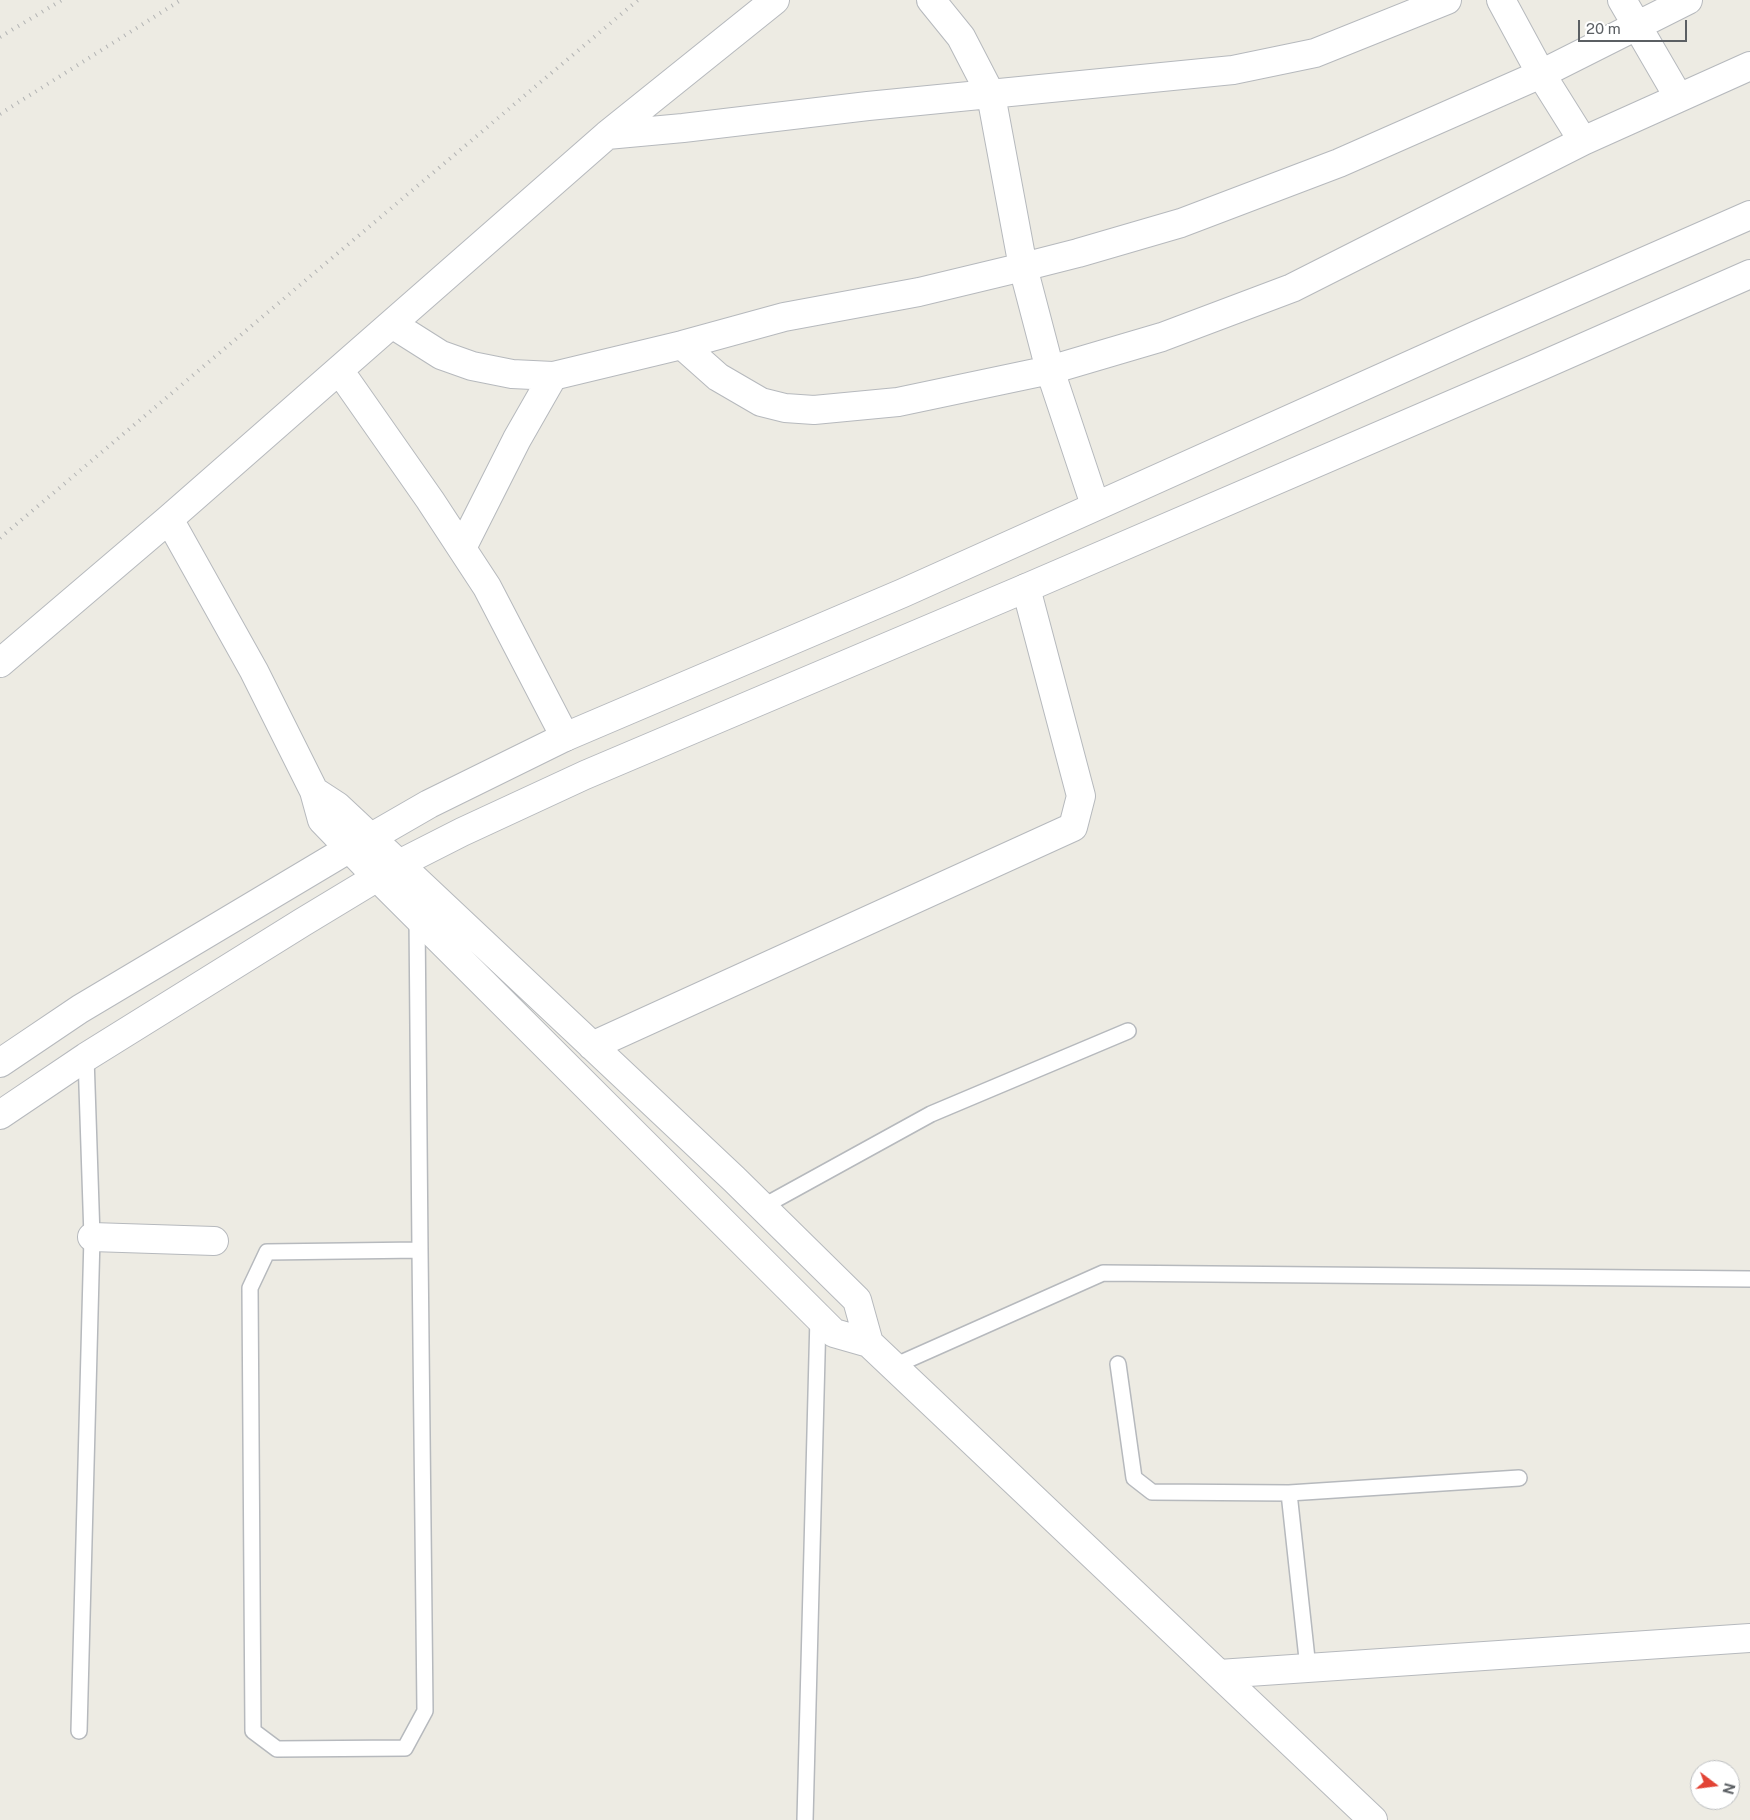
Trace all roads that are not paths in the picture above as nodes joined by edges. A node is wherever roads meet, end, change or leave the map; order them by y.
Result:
1 (774, 0) edge
2 (931, 0) edge
3 (1446, 0) edge
4 (1501, 0) edge
5 (1622, 0) edge
6 (1688, 0) edge
7 (1635, 25) junction
8 (1750, 66) edge
9 (1540, 74) junction
10 (991, 94) junction
11 (1679, 98) junction
12 (607, 135) junction
13 (1583, 141) junction
14 (1750, 214) edge
15 (1023, 268) junction
16 (1750, 274) edge
17 (392, 324) junction
18 (682, 344) junction
19 (339, 370) junction
20 (1050, 370) junction
21 (553, 376) junction
22 (1096, 505) junction
23 (169, 520) junction
24 (462, 548) junction
25 (1026, 588) junction
26 (0, 662) edge
27 (565, 737) junction
28 (360, 843) junction
29 (388, 871) junction
30 (417, 917) junction
31 (1128, 1031) dead end
32 (592, 1046) junction
33 (86, 1057) junction
34 (0, 1063) edge
35 (0, 1115) edge
36 (762, 1207) junction
37 (92, 1237) junction
38 (214, 1242) dead end
39 (420, 1250) junction
40 (1750, 1279) edge
41 (818, 1317) junction
42 (869, 1343) junction
43 (1118, 1364) dead end
44 (894, 1366) junction
45 (1519, 1478) dead end
46 (1290, 1493) junction
47 (1750, 1638) edge
48 (1308, 1668) junction
49 (1219, 1674) junction
50 (79, 1731) dead end
51 (805, 1820) edge
52 (1373, 1820) edge

1 - 12 street
2 - 10 street
3 - 10 street
4 - 9 street
5 - 7 street
6 - 7 street
7 - 9 street
7 - 11 street
8 - 11 street
9 - 13 street
9 - 15 street
10 - 12 street
10 - 15 street
11 - 13 street
12 - 17 street
13 - 20 street
14 - 22 street
15 - 18 street
15 - 20 street
16 - 25 street
17 - 19 street
17 - 21 street
18 - 20 street
18 - 21 street
19 - 23 street
19 - 24 street
20 - 22 street
21 - 24 street
22 - 27 street
23 - 26 street
23 - 28 street
24 - 27 street
25 - 29 street
25 - 32 street
27 - 28 street
28 - 29 street
28 - 34 street
29 - 30 street
29 - 32 street
29 - 33 street
30 - 39 lane
30 - 41 street
31 - 36 lane
32 - 36 street
33 - 35 street
33 - 37 lane
36 - 42 street
37 - 38 street
37 - 50 lane
39 - 39 lane
40 - 44 lane
41 - 42 street
41 - 51 lane
42 - 44 street
43 - 46 lane
44 - 49 street
45 - 46 lane
46 - 48 lane
47 - 48 street
48 - 49 street
49 - 52 street

